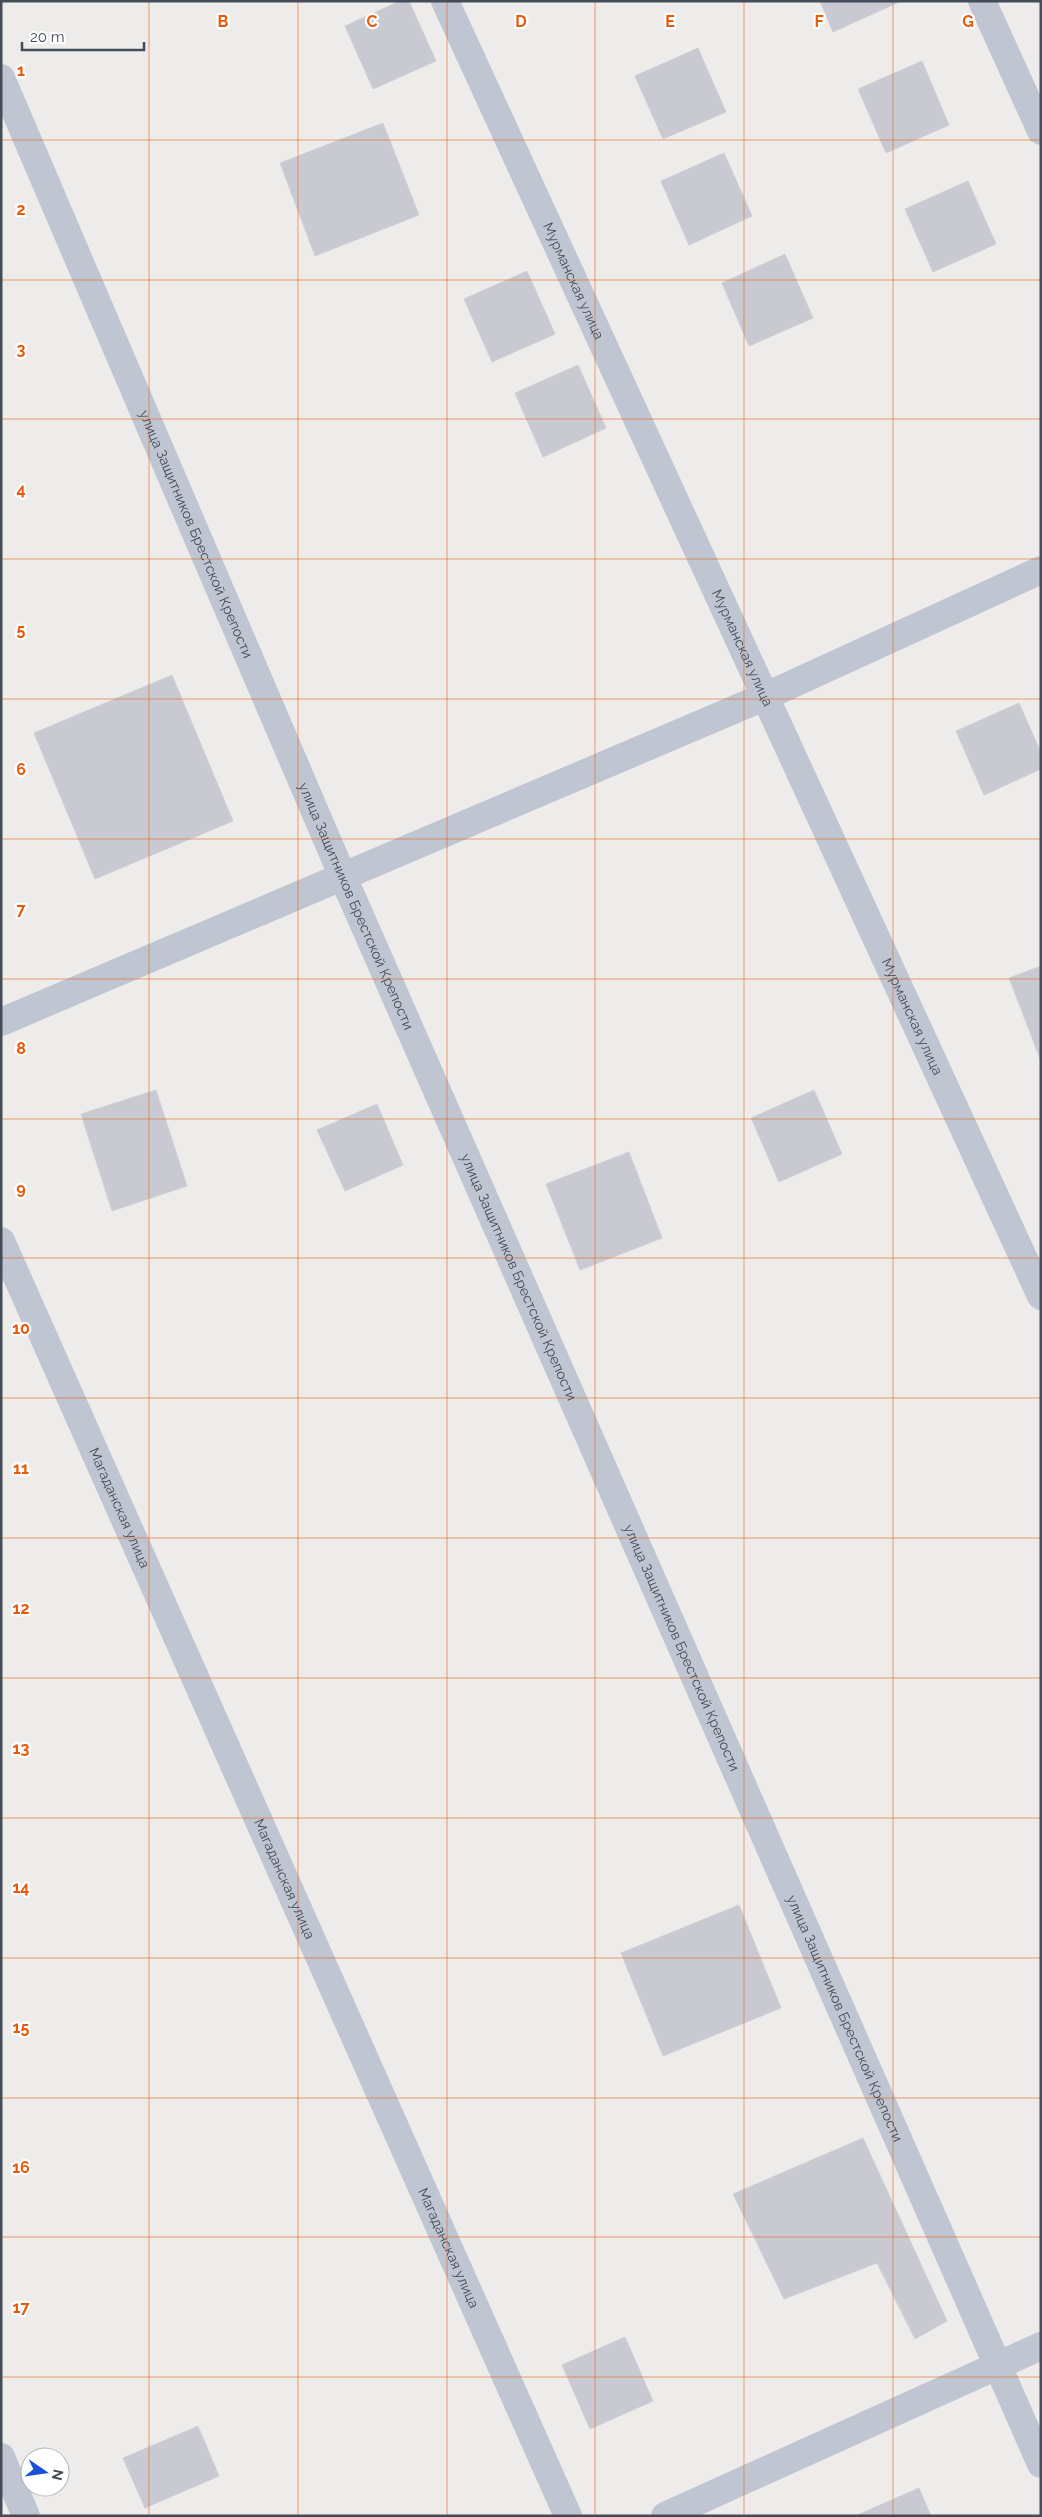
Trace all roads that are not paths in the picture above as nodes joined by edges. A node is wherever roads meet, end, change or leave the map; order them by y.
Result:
1 (445, 1) edge
2 (982, 1) edge
3 (3, 82) edge
4 (1041, 131) edge
5 (1041, 570) edge
6 (764, 697) junction
7 (343, 877) junction
8 (1, 1022) edge
9 (1, 1241) edge
10 (1041, 1296) edge
11 (1041, 2346) edge
12 (996, 2366) junction
13 (1, 2457) edge
14 (1041, 2464) edge
15 (26, 2516) edge
16 (568, 2516) edge
17 (665, 2516) edge

1 - 6 street, Мурманская улица
2 - 4 street
3 - 7 street, улица Защитников Брестской Крепости
5 - 6 street
6 - 7 street
6 - 10 street, Мурманская улица
7 - 8 street
7 - 12 street, улица Защитников Брестской Крепости
9 - 16 street, Магаданская улица
11 - 12 street
12 - 14 street, улица Защитников Брестской Крепости
12 - 17 street
13 - 15 street

